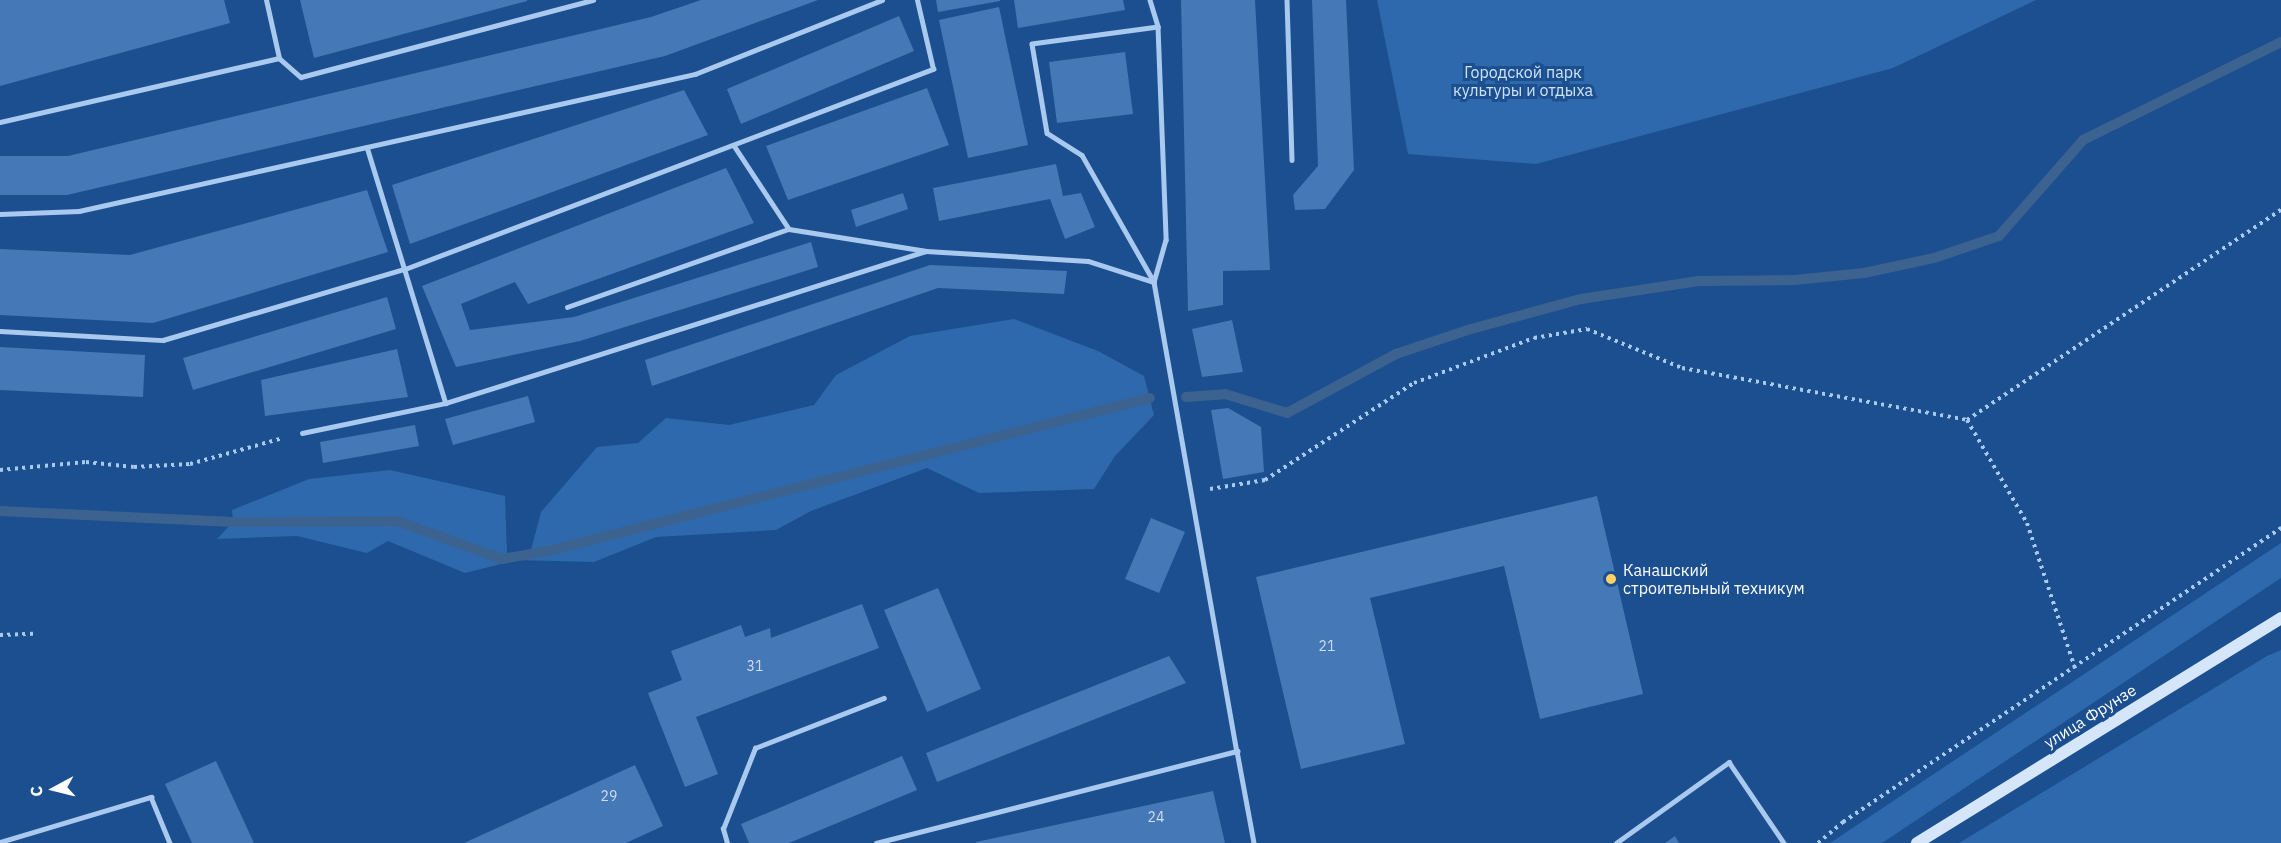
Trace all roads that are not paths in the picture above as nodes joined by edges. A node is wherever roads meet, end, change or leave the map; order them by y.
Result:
1 (266, 0) edge
2 (593, 0) edge
3 (882, 0) edge
4 (917, 0) edge
5 (1150, 0) edge
6 (1287, 0) edge
7 (1158, 27) junction
8 (279, 58) junction
9 (0, 122) edge
10 (367, 147) junction
11 (735, 147) junction
12 (1292, 160) dead end
13 (0, 214) edge
14 (789, 229) junction
15 (927, 251) junction
16 (405, 268) junction
17 (1154, 282) junction
18 (567, 307) dead end
19 (0, 331) edge
20 (446, 403) junction
21 (302, 433) road end
22 (2281, 618) edge
23 (884, 698) dead end
24 (1237, 751) junction
25 (0, 842) edge
26 (170, 843) edge
27 (727, 843) edge
28 (876, 843) edge
29 (1254, 843) edge
30 (1617, 843) edge
31 (1784, 843) edge
32 (1917, 843) edge

1 - 8 lane
2 - 8 lane
3 - 10 lane
4 - 11 lane
5 - 7 lane
6 - 12 lane
7 - 17 lane
7 - 17 lane
8 - 9 lane
10 - 13 lane
10 - 16 lane
11 - 14 lane
11 - 16 lane
14 - 15 lane
14 - 18 lane
15 - 17 lane
15 - 20 lane
16 - 19 lane
16 - 20 lane
17 - 24 lane
20 - 21 lane
22 - 32 main road, улица Фрунзе
23 - 27 lane
24 - 28 lane
24 - 29 lane
25 - 26 lane
30 - 31 lane

